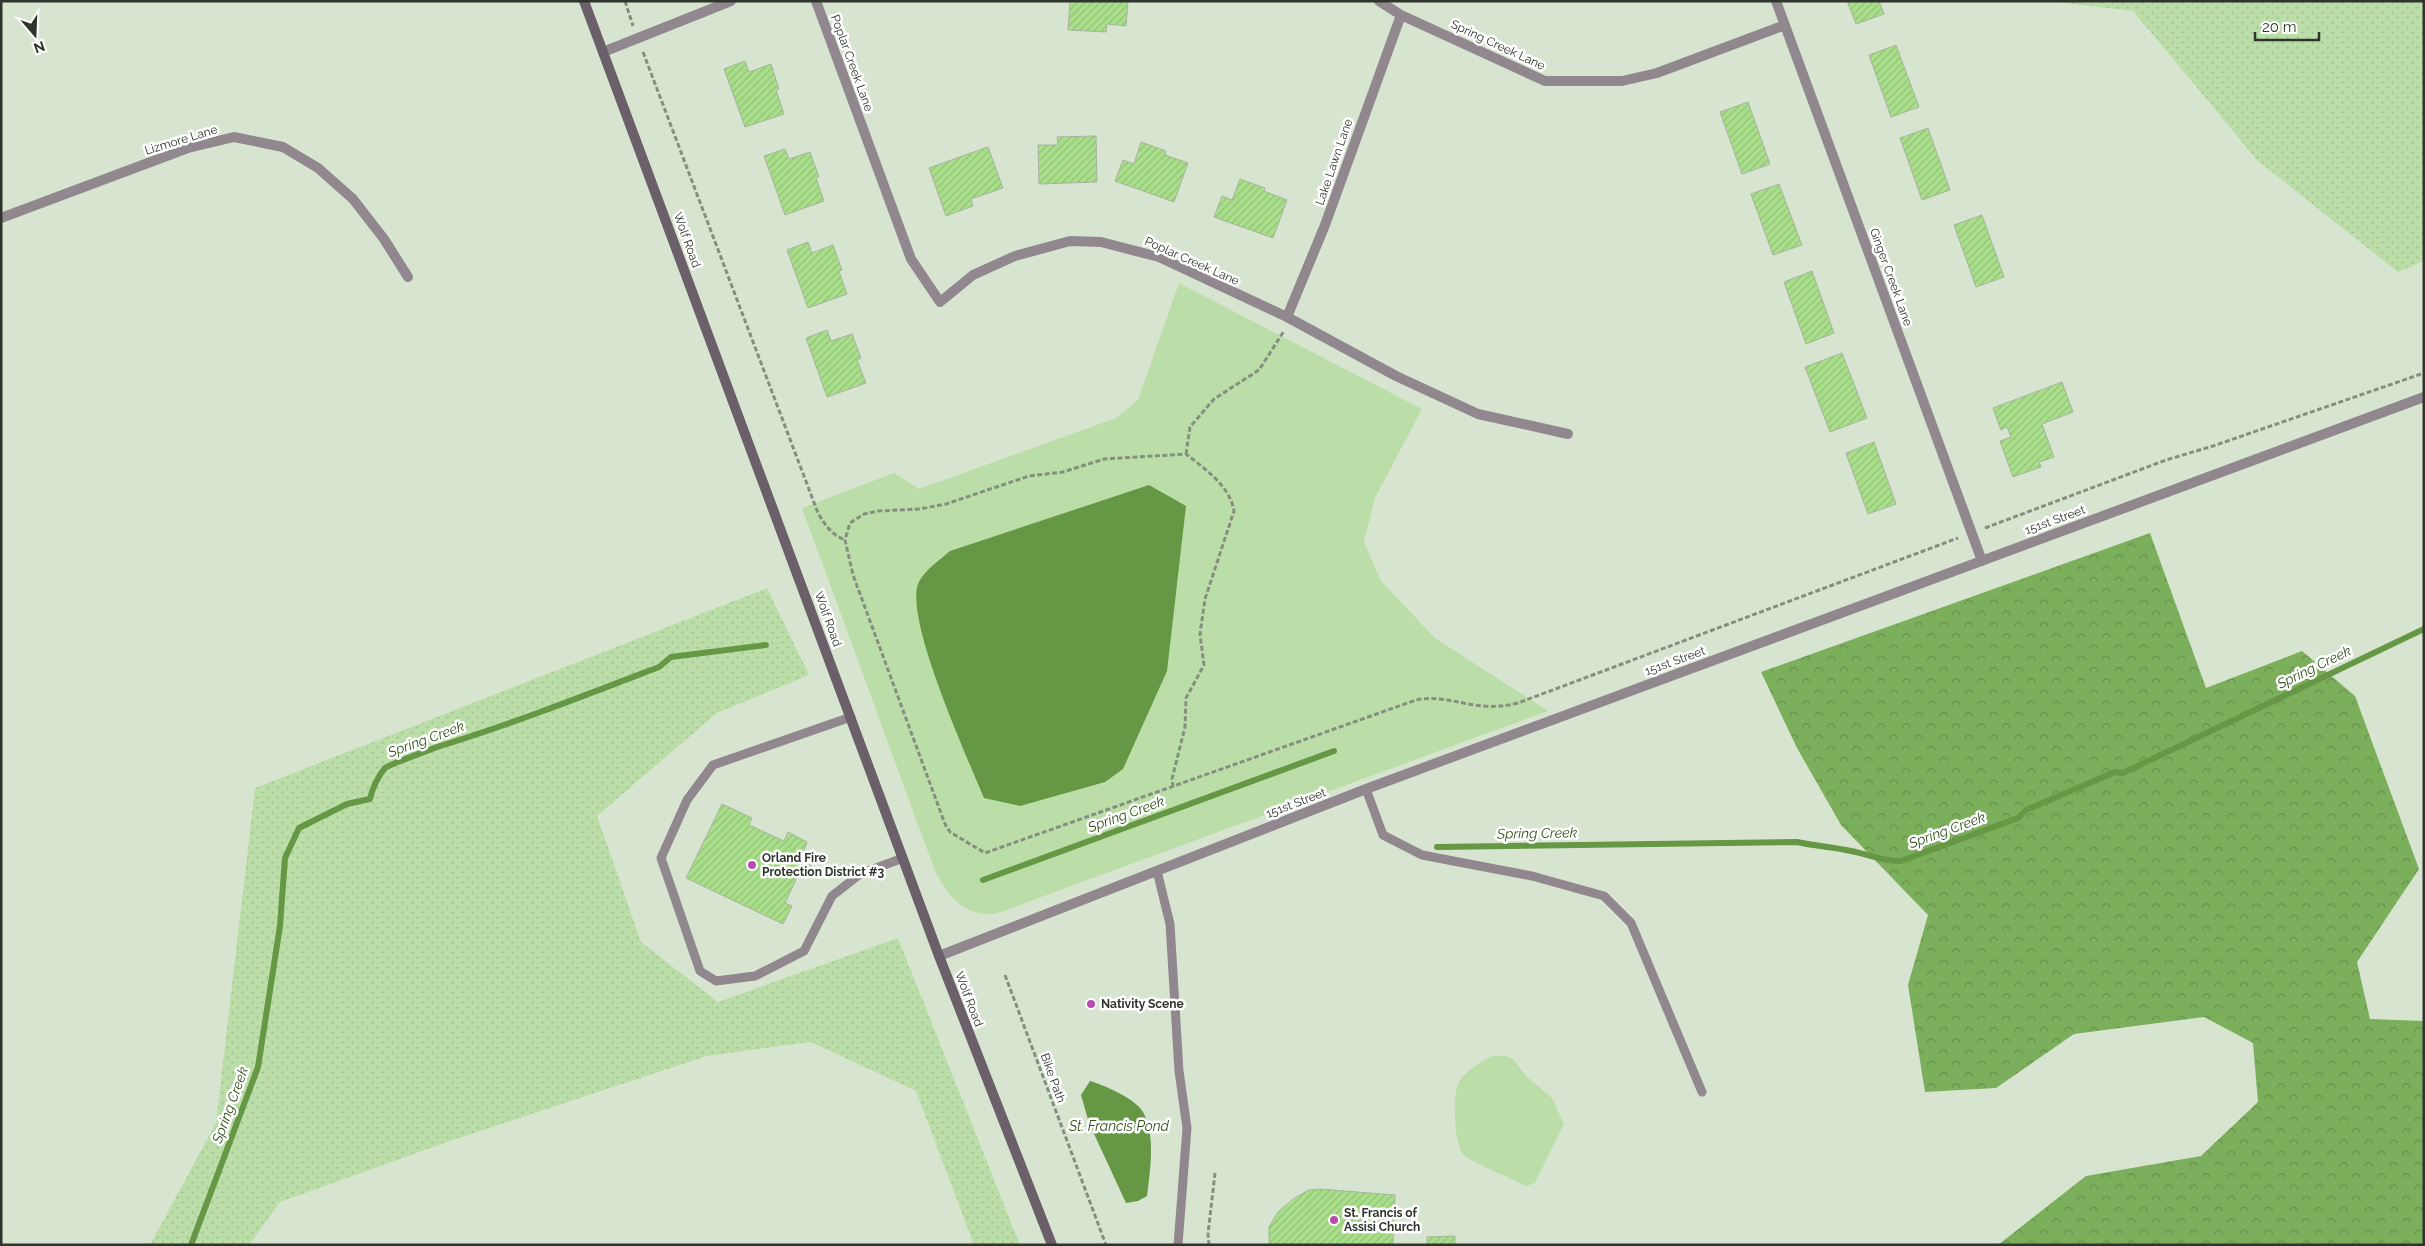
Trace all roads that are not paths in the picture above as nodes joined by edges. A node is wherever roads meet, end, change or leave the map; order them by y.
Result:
1 (584, 1) edge
2 (731, 1) edge
3 (816, 1) edge
4 (1379, 1) edge
5 (1776, 1) edge
6 (1401, 14) junction
7 (1785, 25) junction
8 (603, 52) junction
9 (1, 218) edge
10 (408, 277) dead end
11 (1289, 318) junction
12 (2424, 398) edge
13 (1568, 434) dead end
14 (1982, 561) junction
15 (851, 717) junction
16 (1366, 789) junction
17 (903, 858) junction
18 (1157, 871) junction
19 (939, 956) junction
20 (1702, 1092) dead end
21 (1052, 1245) edge
22 (1178, 1245) edge

1 - 8 main road, Wolf Road
2 - 8 street
3 - 11 street, Poplar Creek Lane
4 - 6 street, Spring Creek Lane
5 - 7 street, Ginger Creek Lane
6 - 7 street, Spring Creek Lane
6 - 11 street, Lake Lawn Lane
7 - 14 street, Ginger Creek Lane
8 - 15 main road, Wolf Road
9 - 10 street, Lizmore Lane
11 - 13 street, Poplar Creek Lane
12 - 14 street, 151st Street
14 - 16 street, 151st Street
15 - 17 main road, Wolf Road
15 - 17 lane
16 - 18 street, 151st Street
16 - 20 lane
17 - 19 main road, Wolf Road
18 - 19 street, 151st Street
18 - 22 lane
19 - 21 main road, Wolf Road

